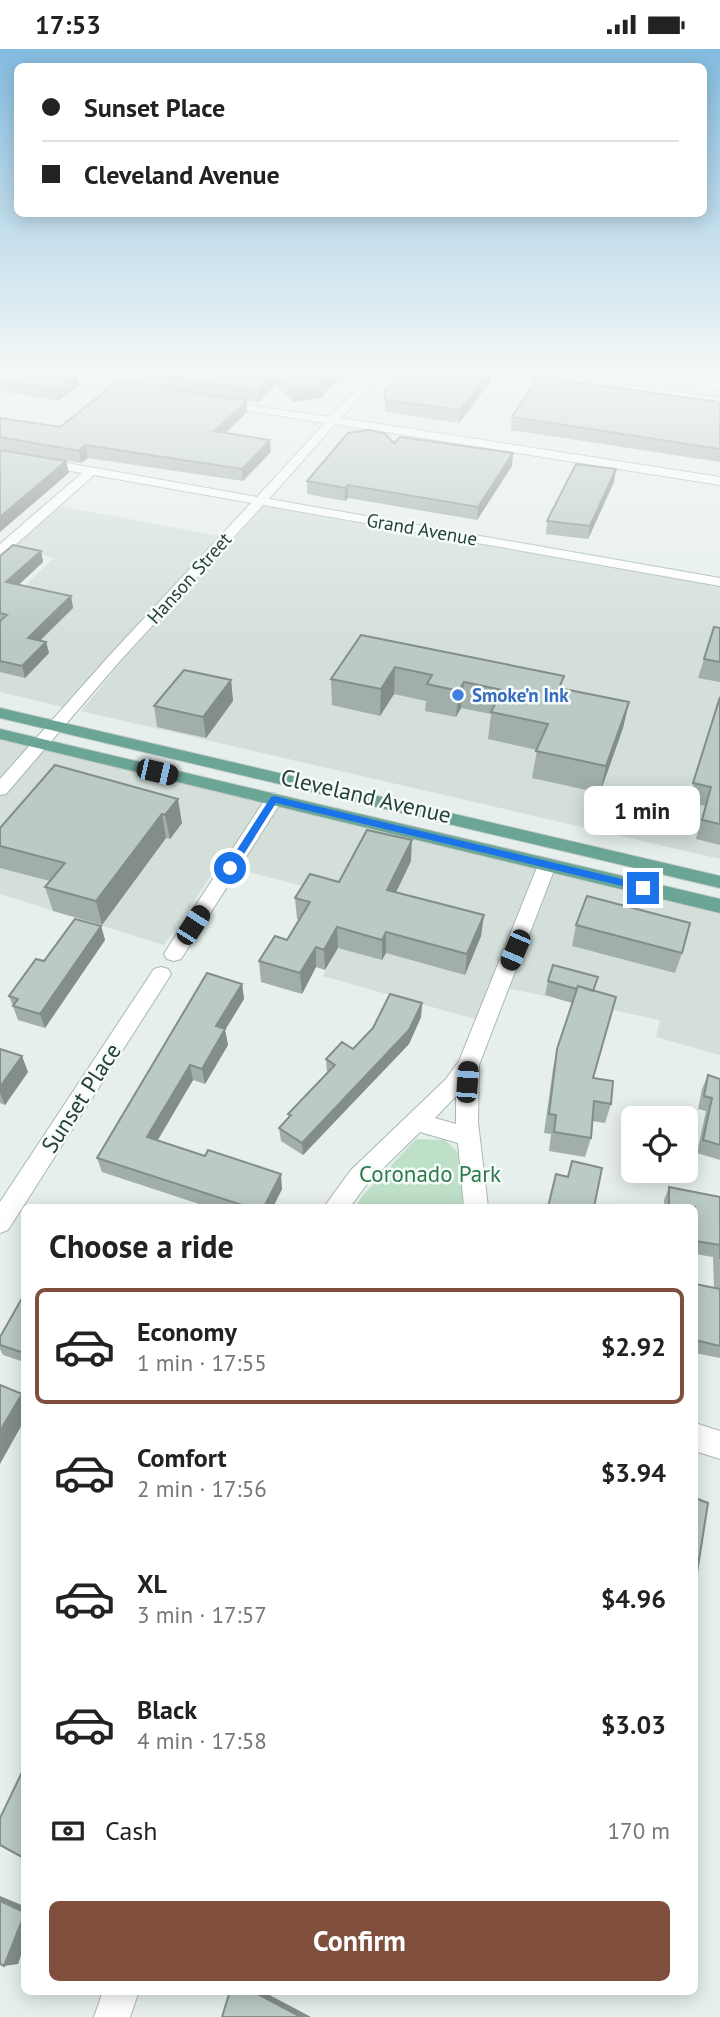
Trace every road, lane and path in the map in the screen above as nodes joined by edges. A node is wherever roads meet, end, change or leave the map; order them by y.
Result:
1 (28, 460) edge
2 (297, 460) edge
3 (586, 460) edge
4 (92, 471) junction
5 (720, 481) edge
6 (259, 501) junction
7 (0, 551) edge
8 (720, 582) edge
9 (0, 713) edge
10 (57, 727) junction
11 (0, 734) edge
12 (42, 744) junction
13 (0, 790) edge
14 (274, 799) junction
15 (547, 865) junction
16 (720, 882) edge
17 (720, 906) edge
18 (174, 954) dead end
19 (161, 974) dead end
20 (468, 1065) junction
21 (417, 1122) junction
22 (470, 1137) junction
23 (338, 1204) edge
24 (476, 1204) edge
25 (13, 1210) edge
26 (698, 1438) edge
27 (720, 1445) edge
28 (120, 1995) edge
29 (112, 2017) edge

1 - 4 street, Grand Avenue
2 - 6 street, Hanson Street
3 - 5 street
4 - 6 street, Grand Avenue
4 - 7 street
6 - 8 street, Grand Avenue
6 - 10 street, Hanson Street
9 - 10 main road, Cleveland Avenue
10 - 12 street, Hanson Street
10 - 16 main road, Cleveland Avenue
11 - 12 main road, Cleveland Avenue
12 - 13 street, Hanson Street
12 - 14 main road, Cleveland Avenue
14 - 15 main road, Cleveland Avenue
14 - 18 street
15 - 17 main road, Cleveland Avenue
15 - 20 street
19 - 25 street, Sunset Place
20 - 21 street
20 - 22 street
21 - 22 street
21 - 23 street
22 - 24 street
26 - 27 street
28 - 29 street

